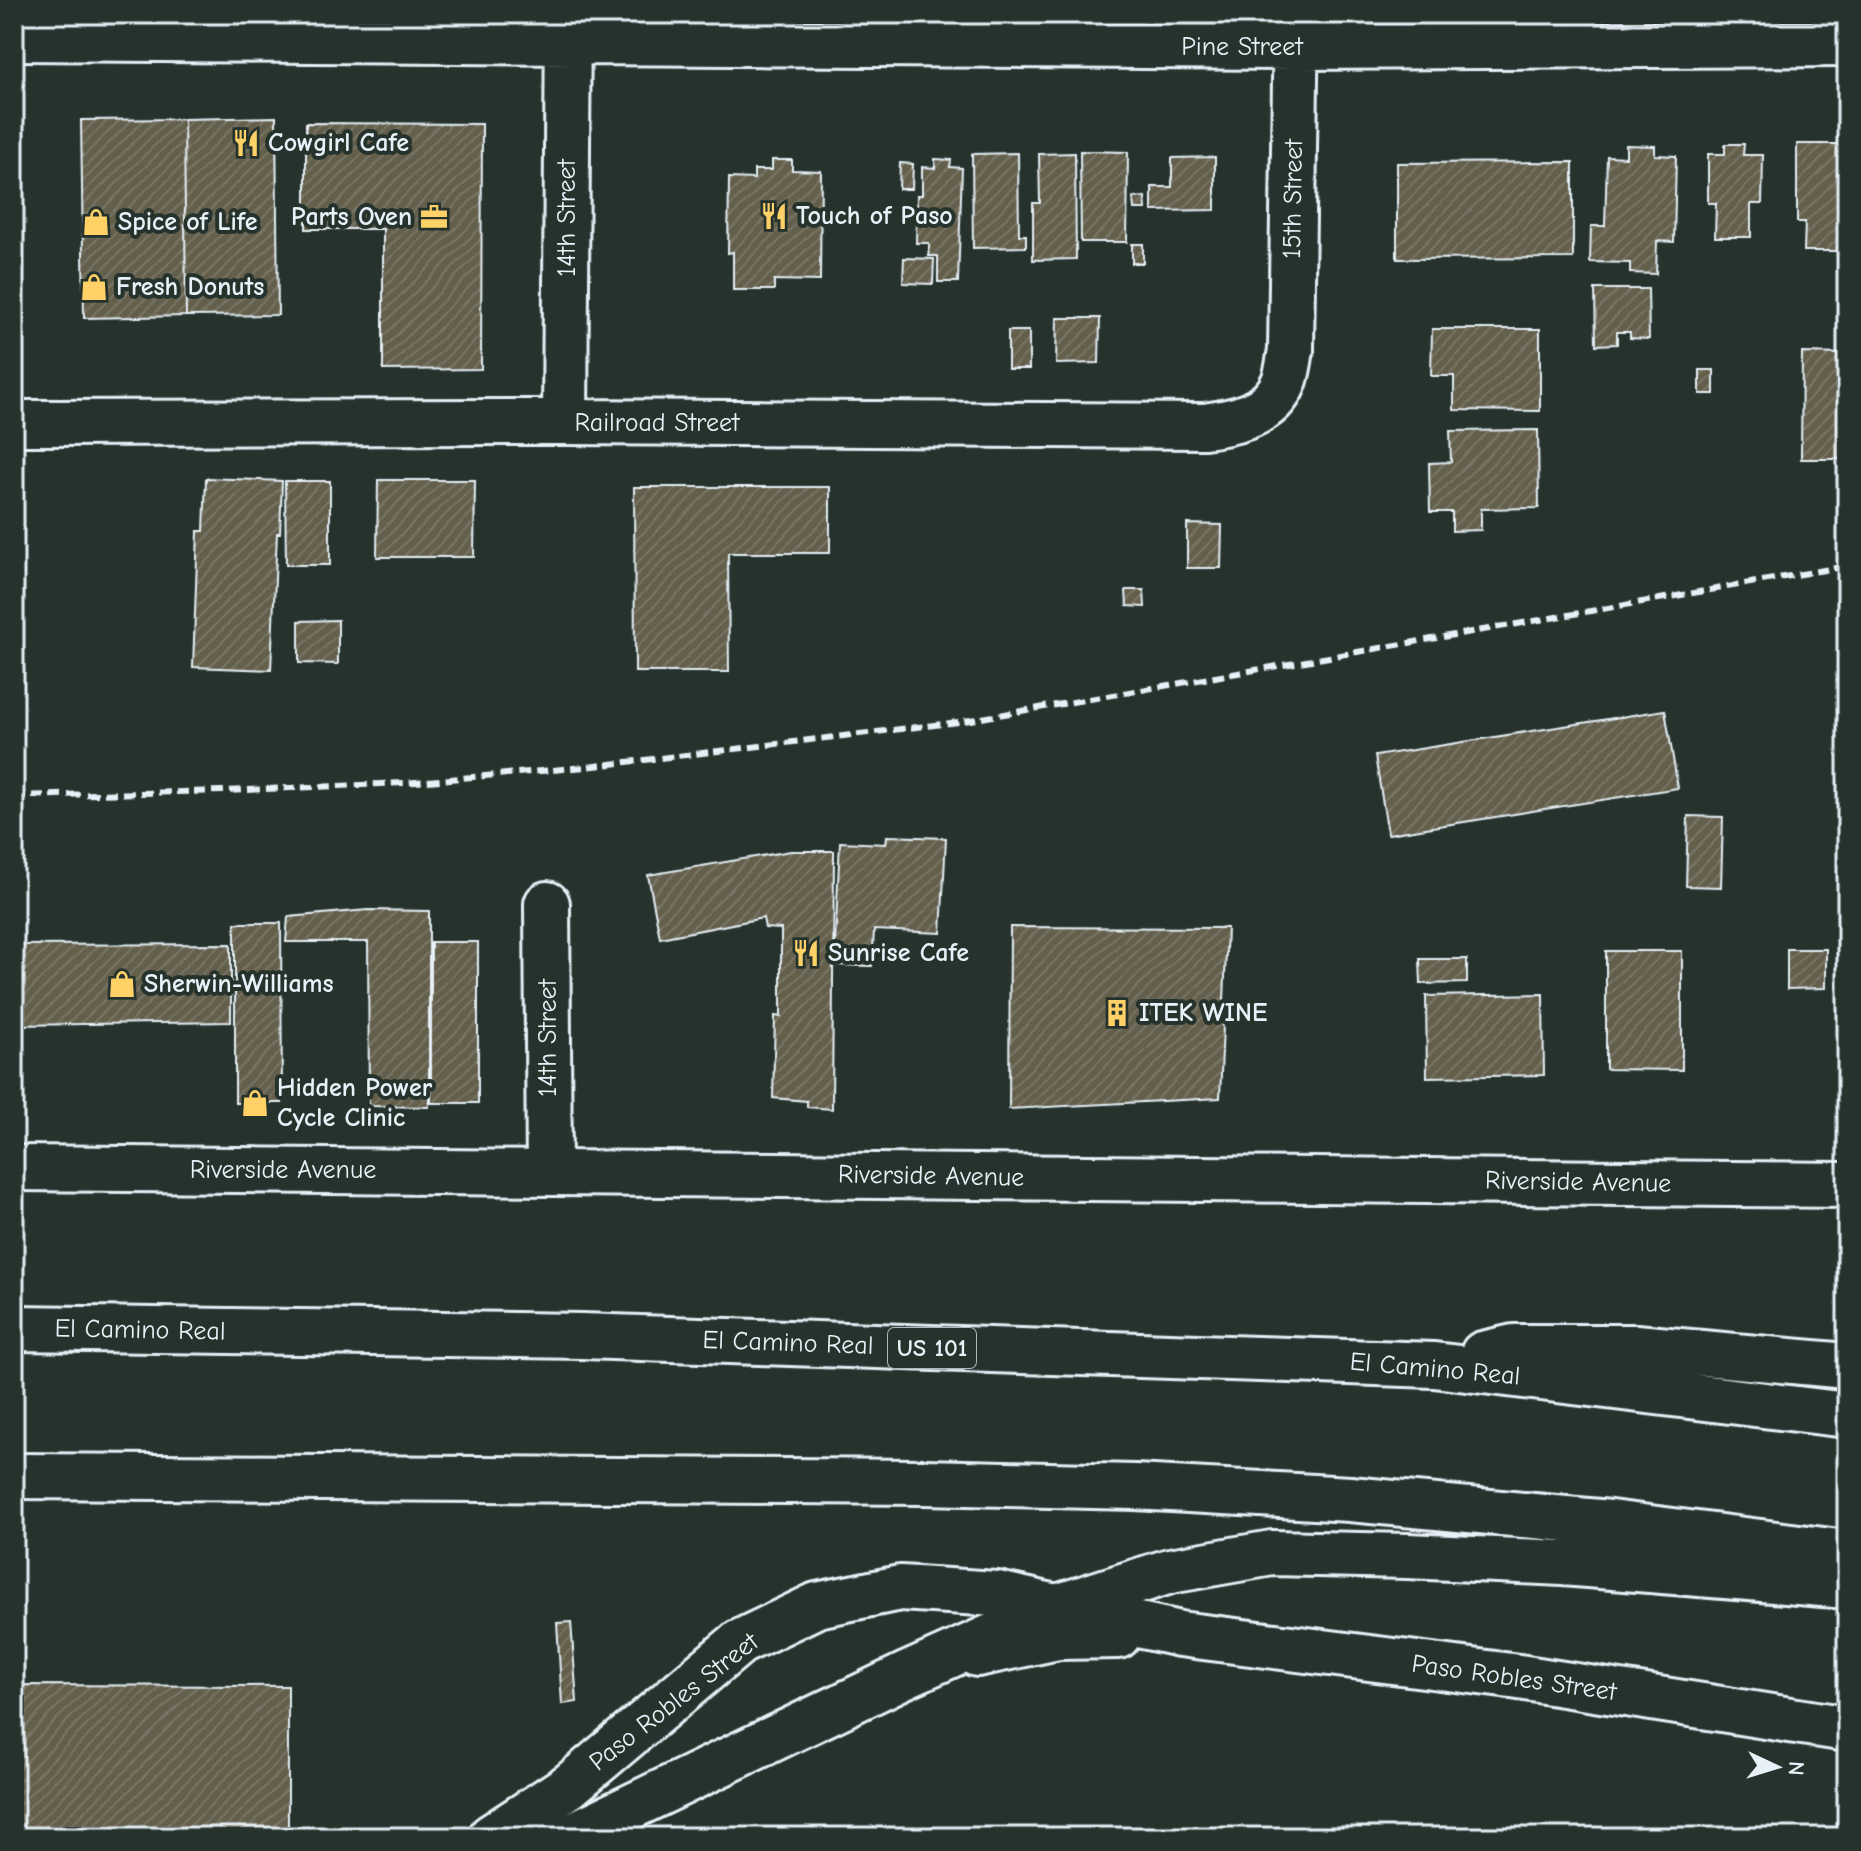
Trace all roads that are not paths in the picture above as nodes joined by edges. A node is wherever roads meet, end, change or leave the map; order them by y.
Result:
1 (568, 28) edge
2 (1295, 30) edge
3 (14, 38) edge
4 (1847, 44) edge
5 (1284, 383) joint
6 (565, 422) junction
7 (14, 423) edge
8 (547, 904) dead end
9 (14, 1168) edge
10 (549, 1172) junction
11 (1847, 1185) edge
12 (14, 1328) edge
13 (1434, 1365) junction
14 (1847, 1366) edge
15 (1847, 1415) edge
16 (14, 1476) edge
17 (1847, 1553) edge
18 (1847, 1586) edge
19 (1060, 1606) junction
20 (1180, 1634) junction
21 (906, 1675) junction
22 (1847, 1729) edge
23 (491, 1837) edge
24 (568, 1837) edge

1 - 2 main road, Pine Street
1 - 3 main road, Pine Street
1 - 6 main road, 14th Street
2 - 4 main road, Pine Street
2 - 5 main road, 15th Street
5 - 6 main road, Railroad Street
6 - 7 main road, Railroad Street
8 - 10 main road, 14th Street
9 - 10 main road, Riverside Avenue
10 - 11 main road, Riverside Avenue
12 - 13 main road, El Camino Real / US 101
13 - 14 main road
13 - 15 main road, El Camino Real / US 101
16 - 17 main road
18 - 19 main road
19 - 20 main road, Paso Robles Street
19 - 21 main road, Paso Robles Street
19 - 23 main road, Paso Robles Street
20 - 21 main road, Paso Robles Street
20 - 22 main road, Paso Robles Street
21 - 24 main road, Paso Robles Street

